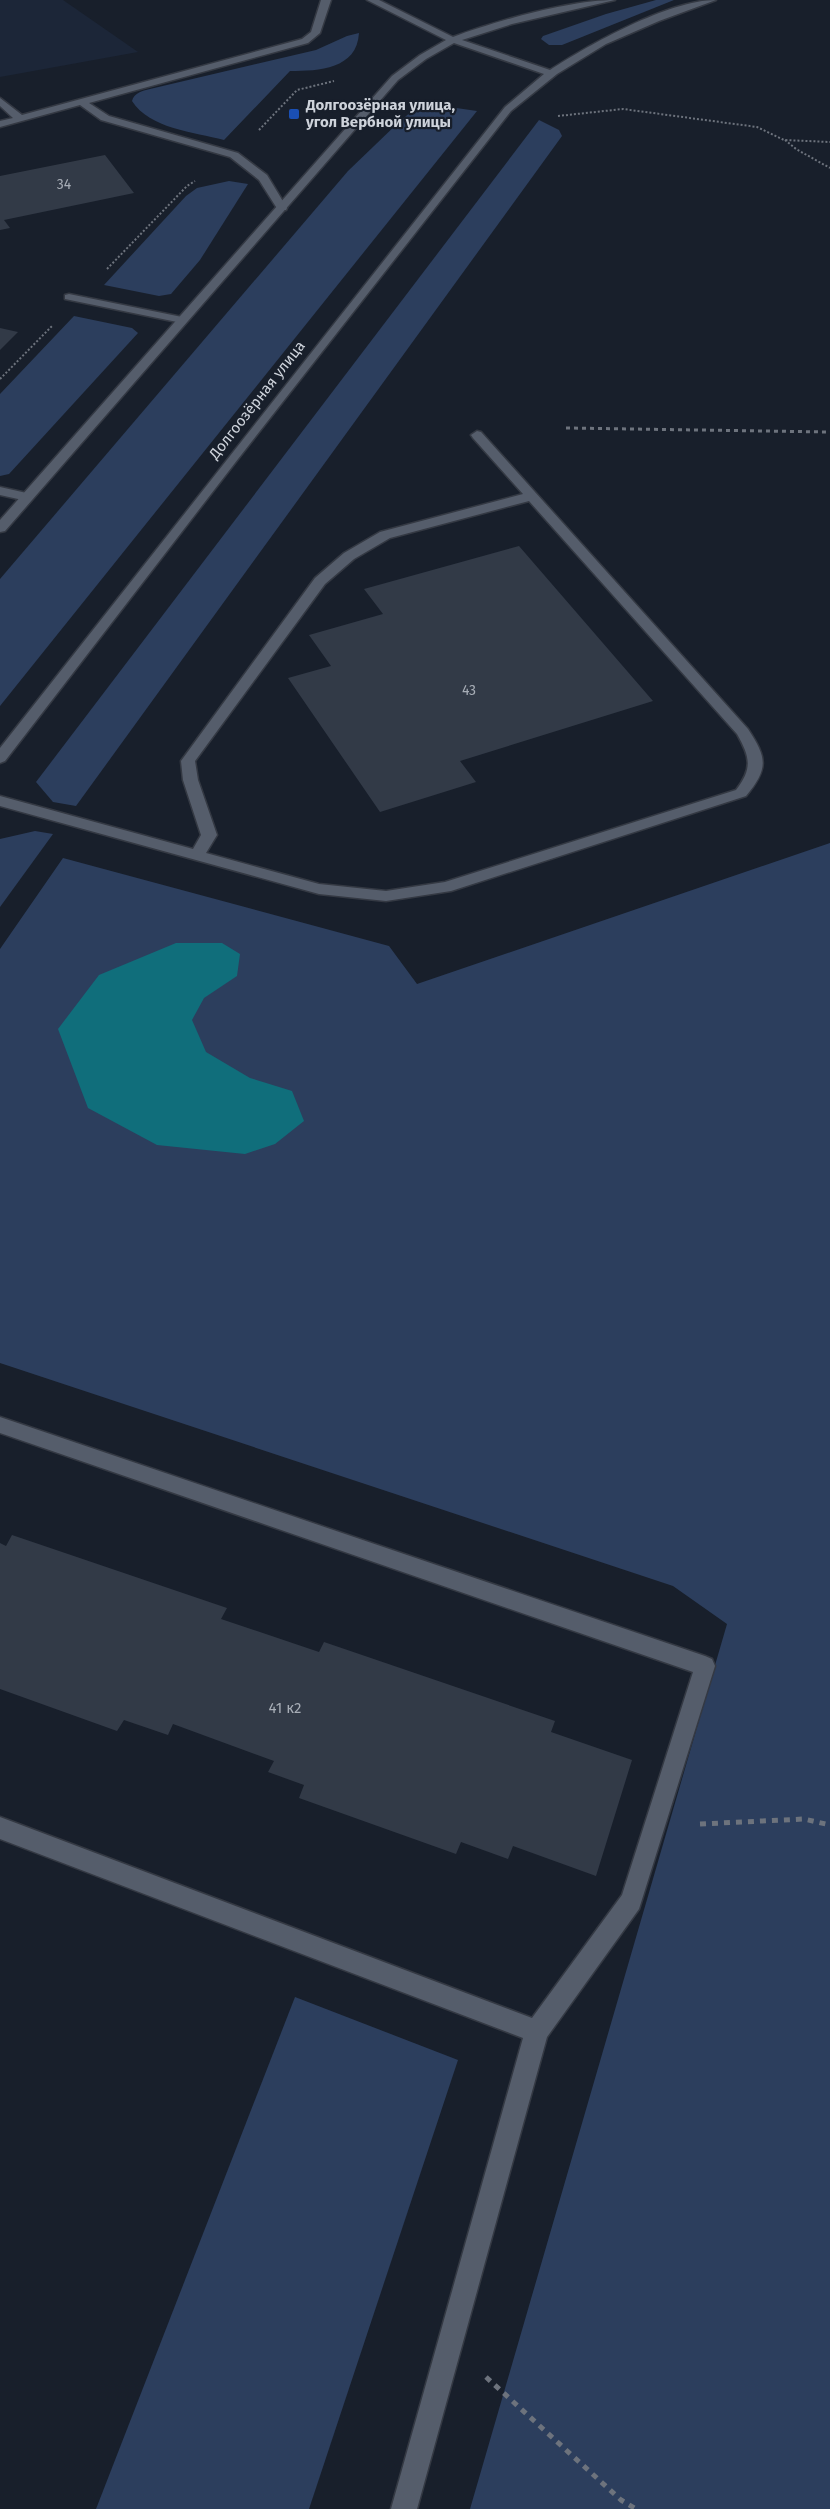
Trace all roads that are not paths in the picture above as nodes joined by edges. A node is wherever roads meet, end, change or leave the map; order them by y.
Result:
1 (326, 0) edge
2 (372, 0) edge
3 (610, 0) edge
4 (711, 0) edge
5 (453, 40) junction
6 (551, 73) junction
7 (0, 101) edge
8 (81, 101) junction
9 (19, 118) junction
10 (0, 124) edge
11 (282, 208) junction
12 (73, 298) road end
13 (182, 320) junction
14 (477, 435) dead end
15 (0, 491) edge
16 (532, 496) junction
17 (27, 497) junction
18 (0, 528) edge
19 (0, 758) edge
20 (0, 801) edge
21 (197, 856) junction
22 (0, 1425) edge
23 (0, 1828) edge
24 (537, 2031) junction
25 (404, 2509) edge

1 - 8 main road
2 - 5 main road
3 - 5 main road
4 - 6 main road, Долгоозёрная улица
5 - 6 main road
5 - 11 main road
6 - 19 main road, Долгоозёрная улица
7 - 9 main road
8 - 9 main road
8 - 11 main road
9 - 10 main road
11 - 13 main road
12 - 13 main road
13 - 17 main road
14 - 16 main road
15 - 17 main road
16 - 21 main road
16 - 21 main road
17 - 18 main road
20 - 21 main road
22 - 24 main road
23 - 24 main road
24 - 25 main road

